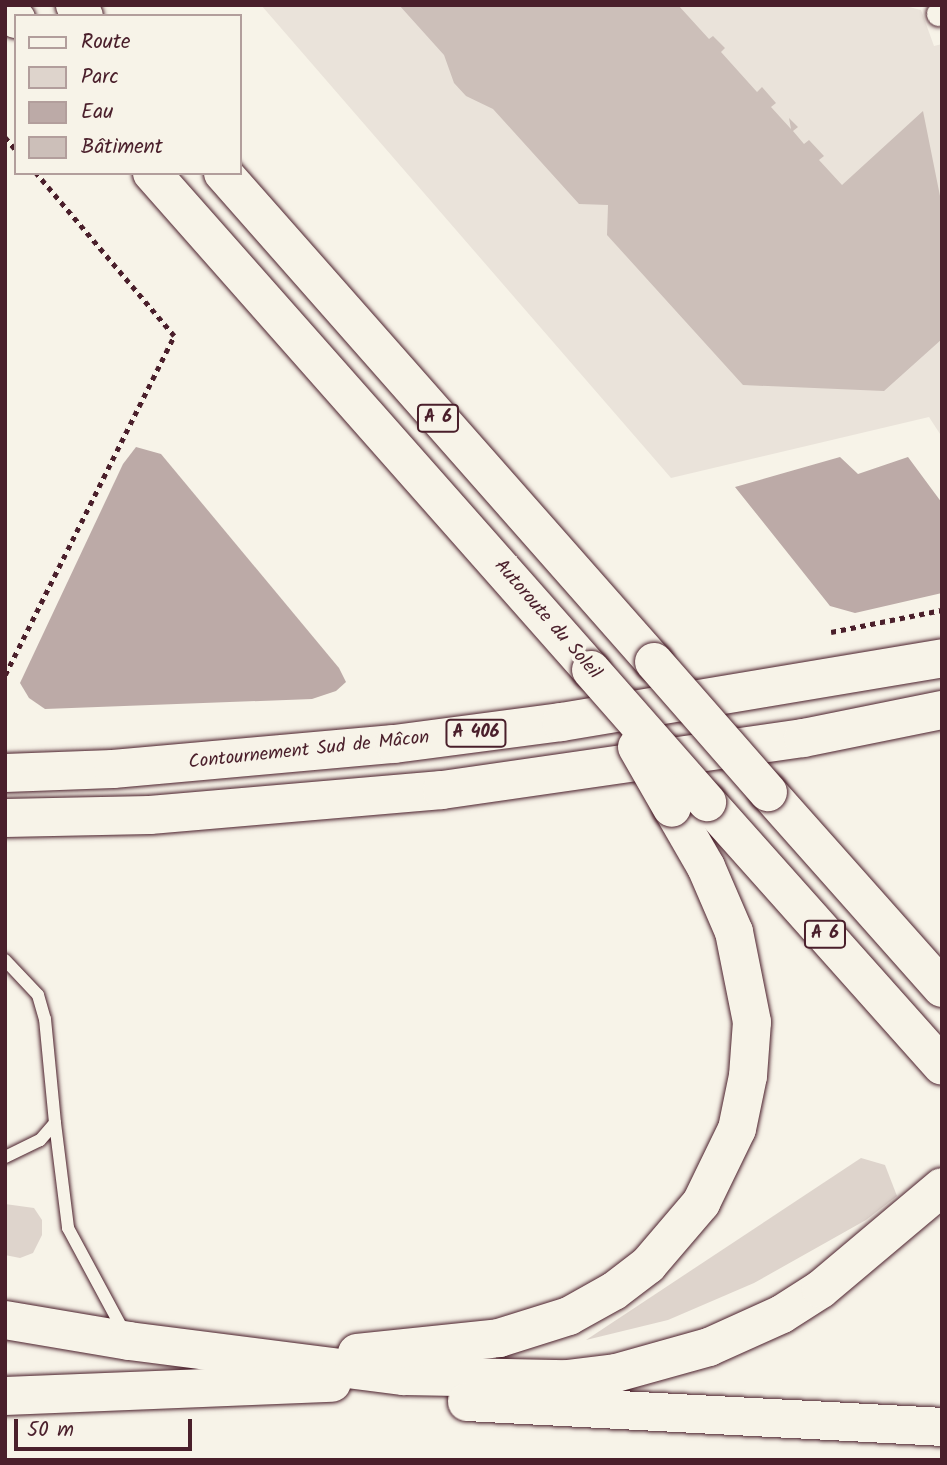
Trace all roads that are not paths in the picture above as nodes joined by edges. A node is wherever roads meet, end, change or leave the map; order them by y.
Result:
1 (154, 175) edge
2 (225, 175) edge
3 (942, 658) edge
4 (942, 710) edge
5 (5, 773) edge
6 (690, 805) junction
7 (150, 815) junction
8 (5, 818) edge
9 (5, 838) edge
10 (882, 921) junction
11 (5, 960) edge
12 (942, 977) edge
13 (942, 988) edge
14 (942, 1066) edge
15 (55, 1123) junction
16 (5, 1157) edge
17 (942, 1187) edge
18 (5, 1320) edge
19 (129, 1341) junction
20 (270, 1373) junction
21 (5, 1396) edge
22 (942, 1427) edge

1 - 6 highway, Autoroute du Soleil / A 6, bridge
2 - 10 highway, A 6, bridge
3 - 5 highway, Contournement Sud de Mâcon / A 406
4 - 7 highway
6 - 14 highway, Autoroute du Soleil / A 6
6 - 20 highway
7 - 8 highway
7 - 9 highway
10 - 12 highway
10 - 13 highway, A 6
11 - 15 lane
15 - 16 lane
15 - 19 lane
17 - 20 highway
18 - 19 highway
19 - 20 highway
20 - 21 highway
20 - 22 highway

